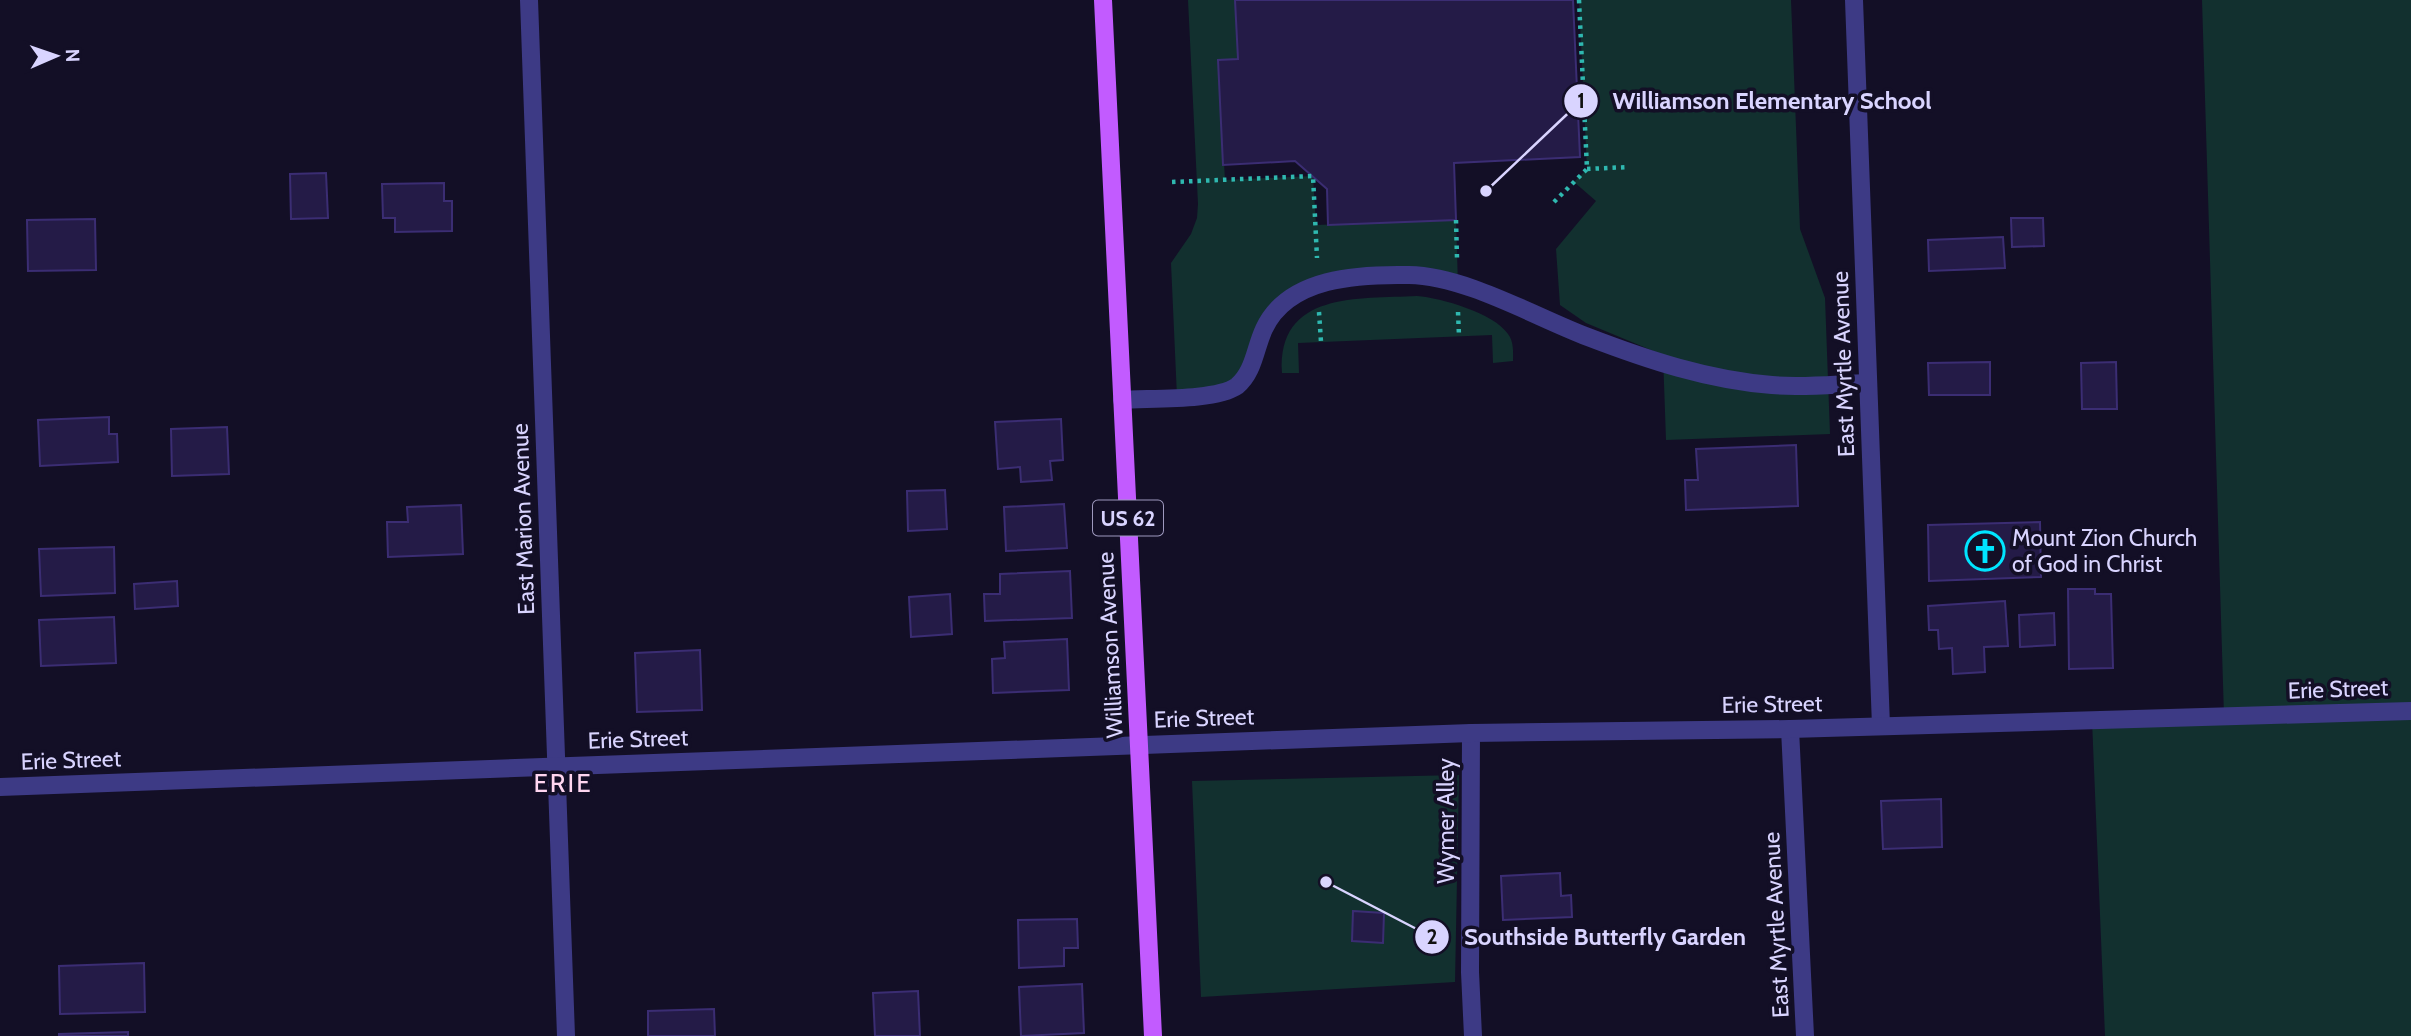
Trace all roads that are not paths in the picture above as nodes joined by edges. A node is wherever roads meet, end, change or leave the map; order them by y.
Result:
1 (529, 0) edge
2 (1102, 0) edge
3 (1854, 0) edge
4 (1868, 383) junction
5 (1122, 400) junction
6 (2411, 711) edge
7 (1881, 726) junction
8 (1790, 729) junction
9 (1471, 733) junction
10 (1139, 745) junction
11 (556, 766) junction
12 (0, 788) edge
13 (566, 1036) edge
14 (1153, 1036) edge
15 (1473, 1036) edge
16 (1805, 1036) edge

1 - 11 street, East Marion Avenue
2 - 5 main road, Williamson Avenue / US 62
3 - 4 street, East Myrtle Avenue
4 - 5 street
4 - 7 street, East Myrtle Avenue
5 - 10 main road, Williamson Avenue / US 62
6 - 7 street, Erie Street
7 - 8 street, Erie Street
8 - 9 street, Erie Street
8 - 16 street, East Myrtle Avenue
9 - 10 street, Erie Street
9 - 15 street, Wymer Alley
10 - 11 street, Erie Street
10 - 14 main road, Williamson Avenue / US 62
11 - 12 street, Erie Street
11 - 13 street, East Marion Avenue

